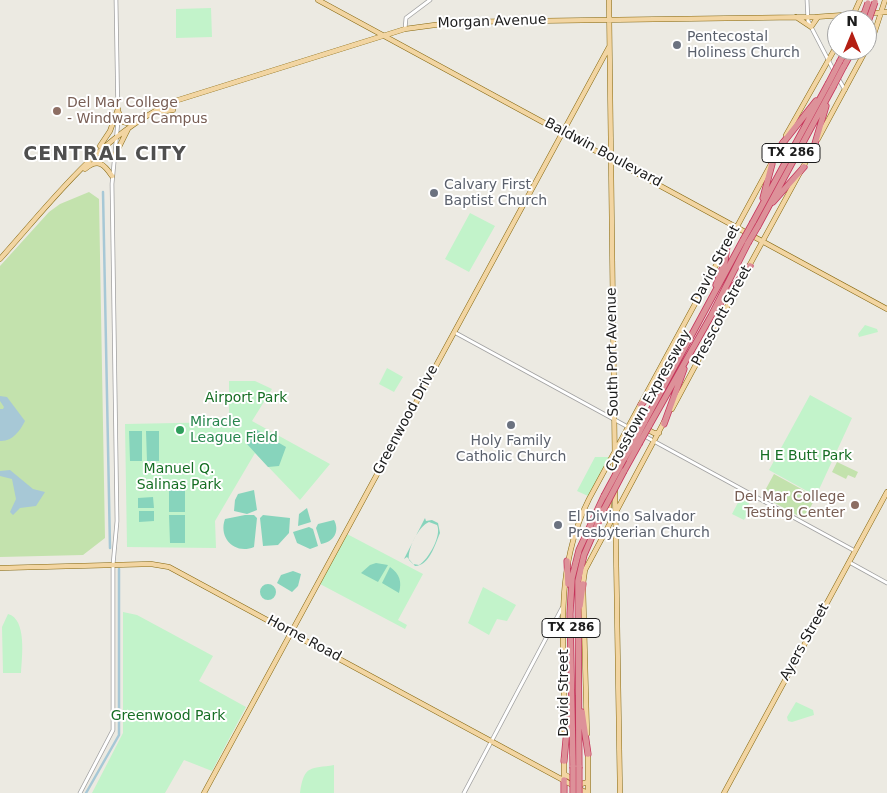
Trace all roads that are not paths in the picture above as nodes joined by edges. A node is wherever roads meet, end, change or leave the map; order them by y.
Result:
1 (116, 0) edge
2 (318, 0) edge
3 (430, 0) edge
4 (608, 0) edge
5 (807, 0) edge
6 (885, 0) edge
7 (884, 13) edge
8 (827, 16) edge
9 (795, 17) junction
10 (807, 17) junction
11 (818, 17) junction
12 (609, 20) junction
13 (811, 27) junction
14 (877, 28) edge
15 (404, 29) junction
16 (383, 35) junction
17 (610, 47) junction
18 (827, 58) edge
19 (828, 60) joint
20 (843, 60) edge
21 (845, 60) edge
22 (861, 60) edge
23 (842, 64) junction
24 (829, 87) junction
25 (845, 91) junction
26 (118, 109) junction
27 (173, 110) dead end
28 (152, 112) junction
29 (131, 125) junction
30 (563, 132) junction
31 (117, 135) junction
32 (782, 144) junction
33 (814, 147) junction
34 (98, 151) junction
35 (611, 158) junction
36 (113, 159) junction
37 (772, 164) junction
38 (804, 166) junction
39 (112, 176) junction
40 (74, 178) junction
41 (766, 211) junction
42 (755, 223) junction
43 (738, 226) junction
44 (746, 242) junction
45 (763, 242) junction
46 (727, 246) junction
47 (0, 259) edge
48 (750, 266) junction
49 (707, 308) junction
50 (887, 309) edge
51 (711, 316) junction
52 (454, 331) junction
53 (692, 348) junction
54 (682, 354) junction
55 (641, 405) junction
56 (614, 418) junction
57 (633, 418) junction
58 (646, 424) junction
59 (664, 424) junction
60 (629, 426) junction
61 (659, 433) junction
62 (655, 440) junction
63 (636, 443) junction
64 (615, 452) junction
65 (601, 478) junction
66 (887, 492) edge
67 (616, 511) junction
68 (608, 526) junction
69 (616, 529) junction
70 (856, 551) junction
71 (566, 561) junction
72 (849, 562) junction
73 (113, 565) junction
74 (0, 568) edge
75 (887, 583) edge
76 (584, 584) junction
77 (563, 607) junction
78 (570, 614) junction
79 (556, 622) junction
80 (563, 623) junction
81 (577, 628) junction
82 (291, 632) junction
83 (578, 674) junction
84 (572, 678) junction
85 (492, 741) junction
86 (588, 754) junction
87 (564, 761) junction
88 (576, 766) junction
89 (564, 772) junction
90 (564, 780) junction
91 (588, 782) junction
92 (80, 793) edge
93 (204, 793) edge
94 (464, 793) edge
95 (564, 793) edge
96 (573, 793) edge
97 (579, 793) edge
98 (587, 793) edge
99 (620, 793) edge
100 (724, 793) edge

1 - 26 street
2 - 16 main road, Baldwin Boulevard
3 - 15 street
4 - 12 main road, South Port Avenue
5 - 10 street
6 - 7 main road, Presscott Street
7 - 14 main road, Presscott Street
8 - 11 main road, Morgan Avenue
9 - 10 main road, Morgan Avenue
9 - 12 main road, Morgan Avenue
9 - 13 main road
10 - 11 main road, Morgan Avenue
10 - 13 street
11 - 13 main road
12 - 15 main road, Morgan Avenue
12 - 17 main road, South Port Avenue
13 - 18 street
15 - 16 main road, Morgan Avenue
16 - 28 main road, Morgan Avenue
16 - 30 main road, Baldwin Boulevard
17 - 30 main road, Greenwood Drive
17 - 35 main road, South Port Avenue
19 - 25 street
19 - 32 main road, David Street
20 - 23 highway, Crosstown Expressway / TX 286
21 - 23 highway, Crosstown Expressway / TX 286
22 - 25 main road, Presscott Street
23 - 24 highway, Crosstown Expressway / TX 286, bridge
24 - 32 highway
24 - 33 highway
24 - 41 highway, Crosstown Expressway / TX 286
24 - 42 highway, Crosstown Expressway / TX 286
25 - 33 main road, Presscott Street
26 - 29 main road
26 - 31 street
26 - 34 main road
27 - 28 main road
28 - 29 main road, Morgan Avenue
29 - 31 main road, Morgan Avenue
29 - 36 main road
30 - 35 main road, Baldwin Boulevard
30 - 52 main road, Greenwood Drive
31 - 34 main road, Morgan Avenue
31 - 36 street
32 - 37 main road, David Street
33 - 38 main road, Presscott Street
34 - 40 main road
35 - 43 main road, Baldwin Boulevard
35 - 56 main road, South Port Avenue
36 - 39 street
37 - 42 highway
37 - 43 main road, David Street
38 - 41 highway
38 - 45 main road, Presscott Street
39 - 40 main road
39 - 73 street
40 - 47 main road
41 - 42 highway, Crosstown Expressway / TX 286
42 - 44 highway, Crosstown Expressway / TX 286, bridge
43 - 45 main road, Baldwin Boulevard
43 - 46 main road, David Street
44 - 49 highway, Crosstown Expressway / TX 286
44 - 51 highway, Crosstown Expressway / TX 286
45 - 48 main road, Presscott Street
45 - 50 main road, Baldwin Boulevard
46 - 49 highway
46 - 55 main road, David Street
48 - 51 highway
48 - 59 main road, Presscott Street
49 - 54 highway, Crosstown Expressway / TX 286
51 - 53 highway, Crosstown Expressway / TX 286
52 - 56 street
52 - 82 main road, Greenwood Drive
53 - 58 highway, Crosstown Expressway / TX 286
53 - 59 highway
54 - 55 highway
54 - 58 highway, Crosstown Expressway / TX 286
55 - 57 main road, David Street
56 - 60 street
56 - 64 main road, South Port Avenue
57 - 60 main road, David Street
57 - 61 main road
58 - 63 highway, Crosstown Expressway / TX 286, bridge
59 - 61 main road, Presscott Street
60 - 62 street
60 - 64 main road, David Street
61 - 62 main road, Presscott Street
62 - 67 main road, Presscott Street
62 - 70 street
63 - 78 highway, Crosstown Expressway / TX 286, bridge
63 - 81 highway, Crosstown Expressway / TX 286, bridge
64 - 65 main road, David Street
64 - 67 main road, South Port Avenue
65 - 68 main road
65 - 71 main road, David Street
66 - 70 main road, Ayers Street
67 - 68 main road, Presscott Street
67 - 69 main road, South Port Avenue
68 - 69 main road
68 - 76 main road, Presscott Street
69 - 99 main road, South Port Avenue
70 - 72 main road, Ayers Street
71 - 77 main road, David Street
71 - 78 highway
72 - 75 street
72 - 100 main road, Ayers Street
73 - 74 main road, Horne Road
73 - 82 main road, Horne Road
73 - 92 street
76 - 81 highway
76 - 86 main road
77 - 79 street
77 - 80 main road, David Street
78 - 84 highway, Crosstown Expressway / TX 286
79 - 80 street
79 - 85 street
80 - 87 main road, David Street
81 - 83 highway, Crosstown Expressway / TX 286
82 - 85 main road, Horne Road
82 - 93 main road, Greenwood Drive
83 - 86 highway
83 - 88 highway, Crosstown Expressway / TX 286
84 - 87 highway
84 - 88 highway, Crosstown Expressway / TX 286
85 - 90 main road, Horne Road
85 - 94 street
86 - 91 main road
87 - 89 main road, David Street
88 - 96 highway, Crosstown Expressway / TX 286, bridge
88 - 97 highway, Crosstown Expressway / TX 286, bridge
89 - 90 main road, David Street
89 - 91 main road
90 - 95 highway
90 - 98 main road, Horne Road
91 - 98 main road

